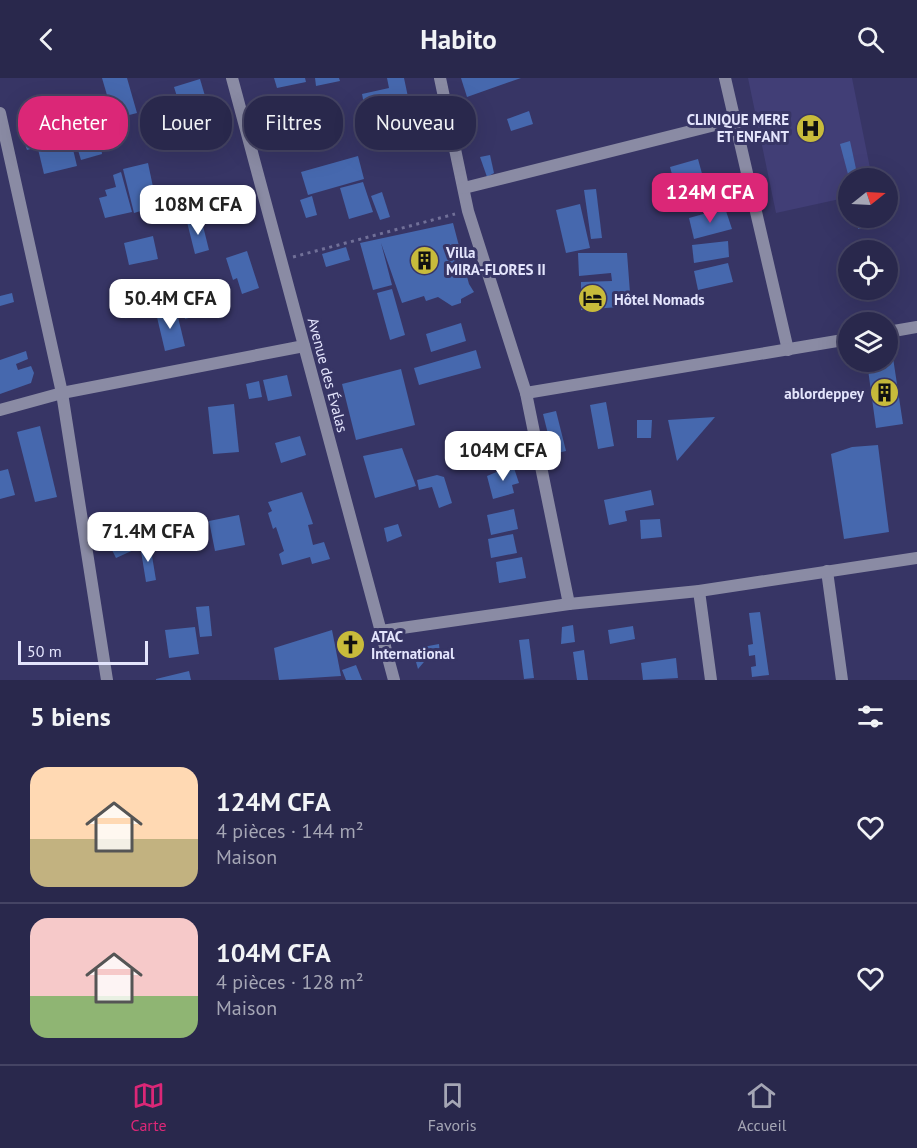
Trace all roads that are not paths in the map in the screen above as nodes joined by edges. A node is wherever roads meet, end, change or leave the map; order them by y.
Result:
1 (232, 78) edge
2 (440, 78) edge
3 (725, 78) edge
4 (0, 113) edge
5 (735, 120) junction
6 (464, 188) junction
7 (917, 327) edge
8 (898, 330) edge
9 (838, 341) edge
10 (304, 346) junction
11 (788, 350) junction
12 (62, 393) junction
13 (526, 393) junction
14 (0, 410) edge
15 (917, 558) edge
16 (827, 571) junction
17 (699, 591) junction
18 (569, 604) junction
19 (381, 631) junction
20 (107, 680) edge
21 (394, 680) edge
22 (711, 680) edge
23 (843, 680) edge

1 - 10 street, Avenue des Évalas
2 - 6 street
3 - 5 street
4 - 12 street
5 - 6 street
5 - 11 street
6 - 13 street
7 - 8 street
9 - 11 street
10 - 12 street
10 - 19 street, Avenue des Évalas
11 - 13 street
12 - 14 street
12 - 20 street
13 - 18 street
15 - 16 street
16 - 17 street
16 - 23 street
17 - 18 street
17 - 22 street
18 - 19 street
19 - 21 street, Avenue des Évalas

